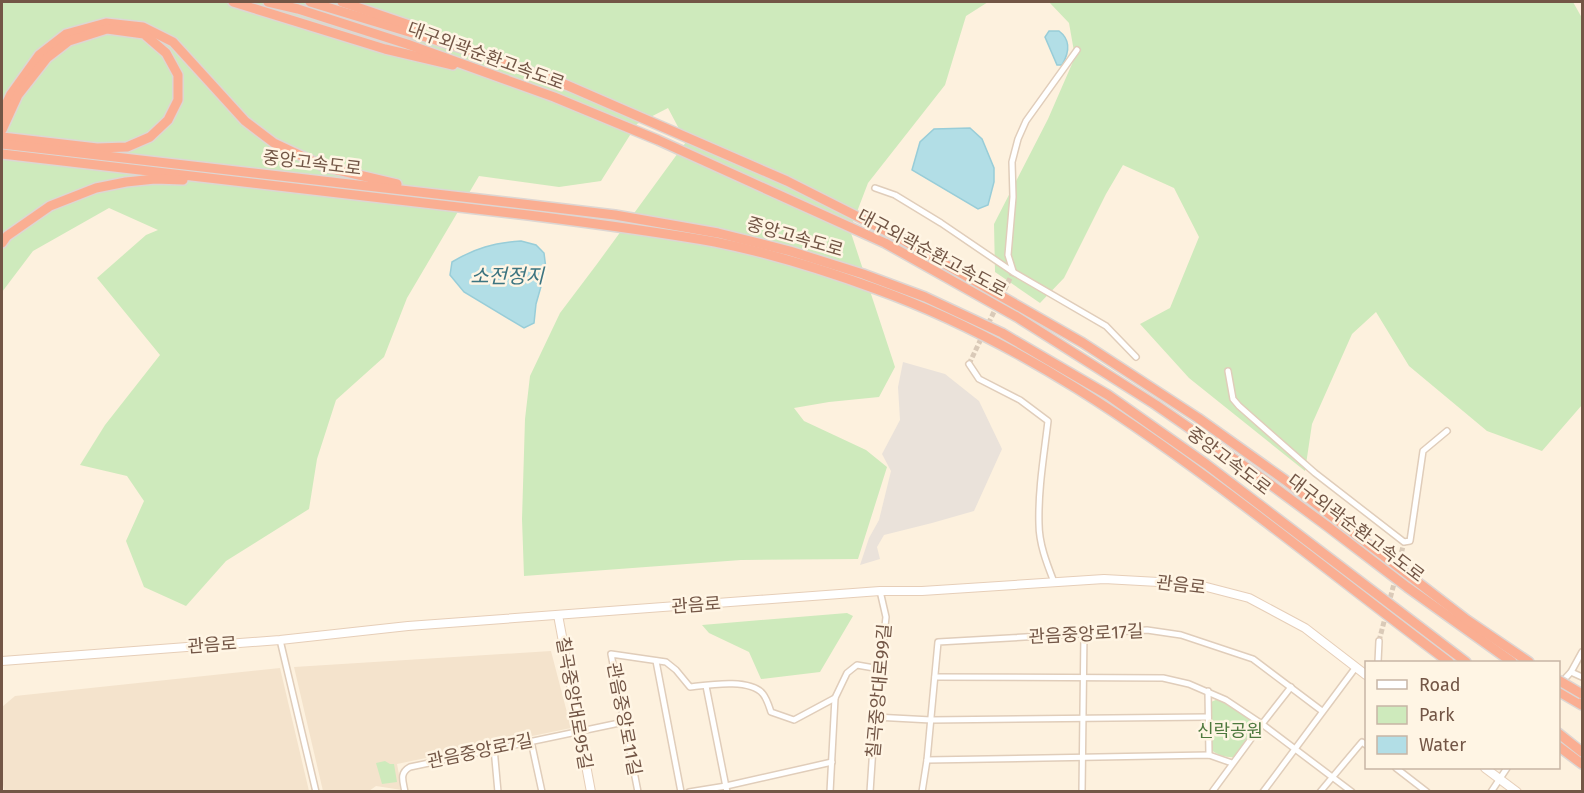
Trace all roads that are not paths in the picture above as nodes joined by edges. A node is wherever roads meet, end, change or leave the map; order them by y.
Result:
1 (233, 2) edge
2 (268, 2) edge
3 (310, 2) edge
4 (342, 2) edge
5 (1077, 50) dead end
6 (526, 70) junction
7 (498, 77) junction
8 (2, 113) edge
9 (2, 130) edge
10 (2, 137) edge
11 (26, 143) junction
12 (2, 144) edge
13 (2, 154) edge
14 (245, 182) junction
15 (875, 188) dead end
16 (431, 193) junction
17 (2, 243) edge
18 (1013, 272) junction
19 (1136, 357) dead end
20 (969, 364) dead end
21 (1228, 371) dead end
22 (1447, 431) dead end
23 (1054, 582) junction
24 (880, 591) junction
25 (558, 615) junction
26 (1084, 633) junction
27 (280, 640) junction
28 (1379, 641) tunnel mouth
29 (1582, 652) edge
30 (2, 661) edge
31 (656, 661) junction
32 (1378, 661) edge
33 (1446, 661) edge
34 (1463, 661) edge
35 (1509, 661) edge
36 (1527, 661) edge
37 (1356, 667) junction
38 (880, 669) junction
39 (1571, 672) junction
40 (1365, 674) edge
41 (935, 677) junction
42 (1582, 677) edge
43 (1084, 678) junction
44 (1560, 681) edge
45 (1560, 684) edge
46 (706, 686) junction
47 (1291, 687) junction
48 (1208, 691) junction
49 (1560, 692) edge
50 (1582, 694) edge
51 (835, 698) junction
52 (1582, 705) edge
53 (1322, 711) junction
54 (875, 717) junction
55 (1084, 717) junction
56 (1208, 717) junction
57 (931, 720) junction
58 (624, 722) junction
59 (1262, 724) junction
60 (580, 731) junction
61 (1560, 735) edge
62 (531, 741) junction
63 (1365, 744) edge
64 (494, 748) junction
65 (1560, 748) edge
66 (1295, 749) junction
67 (1582, 752) edge
68 (1209, 755) junction
69 (1083, 757) junction
70 (927, 760) junction
71 (832, 762) junction
72 (1232, 763) junction
73 (1582, 764) edge
74 (1397, 769) edge
75 (1486, 769) edge
76 (1506, 769) edge
77 (1332, 776) junction
78 (1500, 779) junction
79 (726, 789) edge
80 (316, 792) edge
81 (405, 792) edge
82 (498, 792) edge
83 (542, 792) edge
84 (591, 792) edge
85 (638, 792) edge
86 (681, 792) edge
87 (689, 792) edge
88 (830, 792) edge
89 (870, 792) edge
90 (922, 792) edge
91 (1082, 792) edge
92 (1212, 792) edge
93 (1263, 792) edge
94 (1320, 792) edge
95 (1352, 792) edge
96 (1427, 792) edge
97 (1491, 792) edge
98 (1517, 792) edge

1 - 7 highway
2 - 7 highway, 대구외곽순환고속도로
3 - 6 highway, 대구외곽순환고속도로
4 - 6 highway
5 - 18 street
6 - 36 highway, 대구외곽순환고속도로
7 - 35 highway, 대구외곽순환고속도로
8 - 16 highway
9 - 11 highway
10 - 11 highway
11 - 12 highway, 중앙고속도로
11 - 16 highway, 중앙고속도로
13 - 14 highway, 중앙고속도로
14 - 17 highway
14 - 33 highway, 중앙고속도로
15 - 18 street
16 - 34 highway, 중앙고속도로
18 - 19 street
20 - 23 street
21 - 22 street
23 - 24 main road, 관음로
23 - 37 main road, 관음로
24 - 25 main road, 관음로
24 - 38 street, 칠곡중앙대로99길
25 - 27 main road, 관음로
25 - 60 main road, 칠곡중앙대로95길
26 - 41 street, 관음중앙로17길
26 - 43 street
26 - 47 street, 관음중앙로17길
27 - 30 main road, 관음로
27 - 80 street
28 - 32 street
29 - 39 street
31 - 46 street, 관음중앙로11길
31 - 58 street, 관음중앙로11길
31 - 86 street
37 - 40 main road, 관음로
37 - 53 street
38 - 51 street
38 - 54 street, 칠곡중앙대로99길
39 - 42 street
39 - 45 street
41 - 43 street
41 - 57 street, 관음중앙로17길
43 - 48 street
43 - 55 street
44 - 50 highway, bridge
46 - 51 street, 관음중앙로11길
46 - 79 street
47 - 53 street, 관음중앙로17길
47 - 59 street
48 - 56 street
48 - 59 street
49 - 52 highway
51 - 71 street
53 - 66 street
54 - 57 street
54 - 89 street, 칠곡중앙대로99길
55 - 56 street
55 - 57 street
55 - 69 street
56 - 68 street
57 - 70 street, 관음중앙로17길
58 - 60 street, 관음중앙로7길
58 - 85 street, 관음중앙로11길
59 - 66 street
59 - 72 street
60 - 62 street, 관음중앙로7길
60 - 84 main road, 칠곡중앙대로95길
61 - 67 highway
62 - 64 street, 관음중앙로7길
62 - 83 street
63 - 77 street
64 - 81 street, 관음중앙로7길
64 - 82 street
65 - 73 highway
66 - 77 street
66 - 93 street
68 - 69 street
68 - 72 street
69 - 70 street
69 - 91 street
70 - 90 street, 관음중앙로17길
71 - 79 street
71 - 88 street
72 - 92 street
74 - 96 street
75 - 78 main road
76 - 78 street
77 - 94 street
77 - 95 street
78 - 97 street
78 - 98 main road
79 - 87 street

